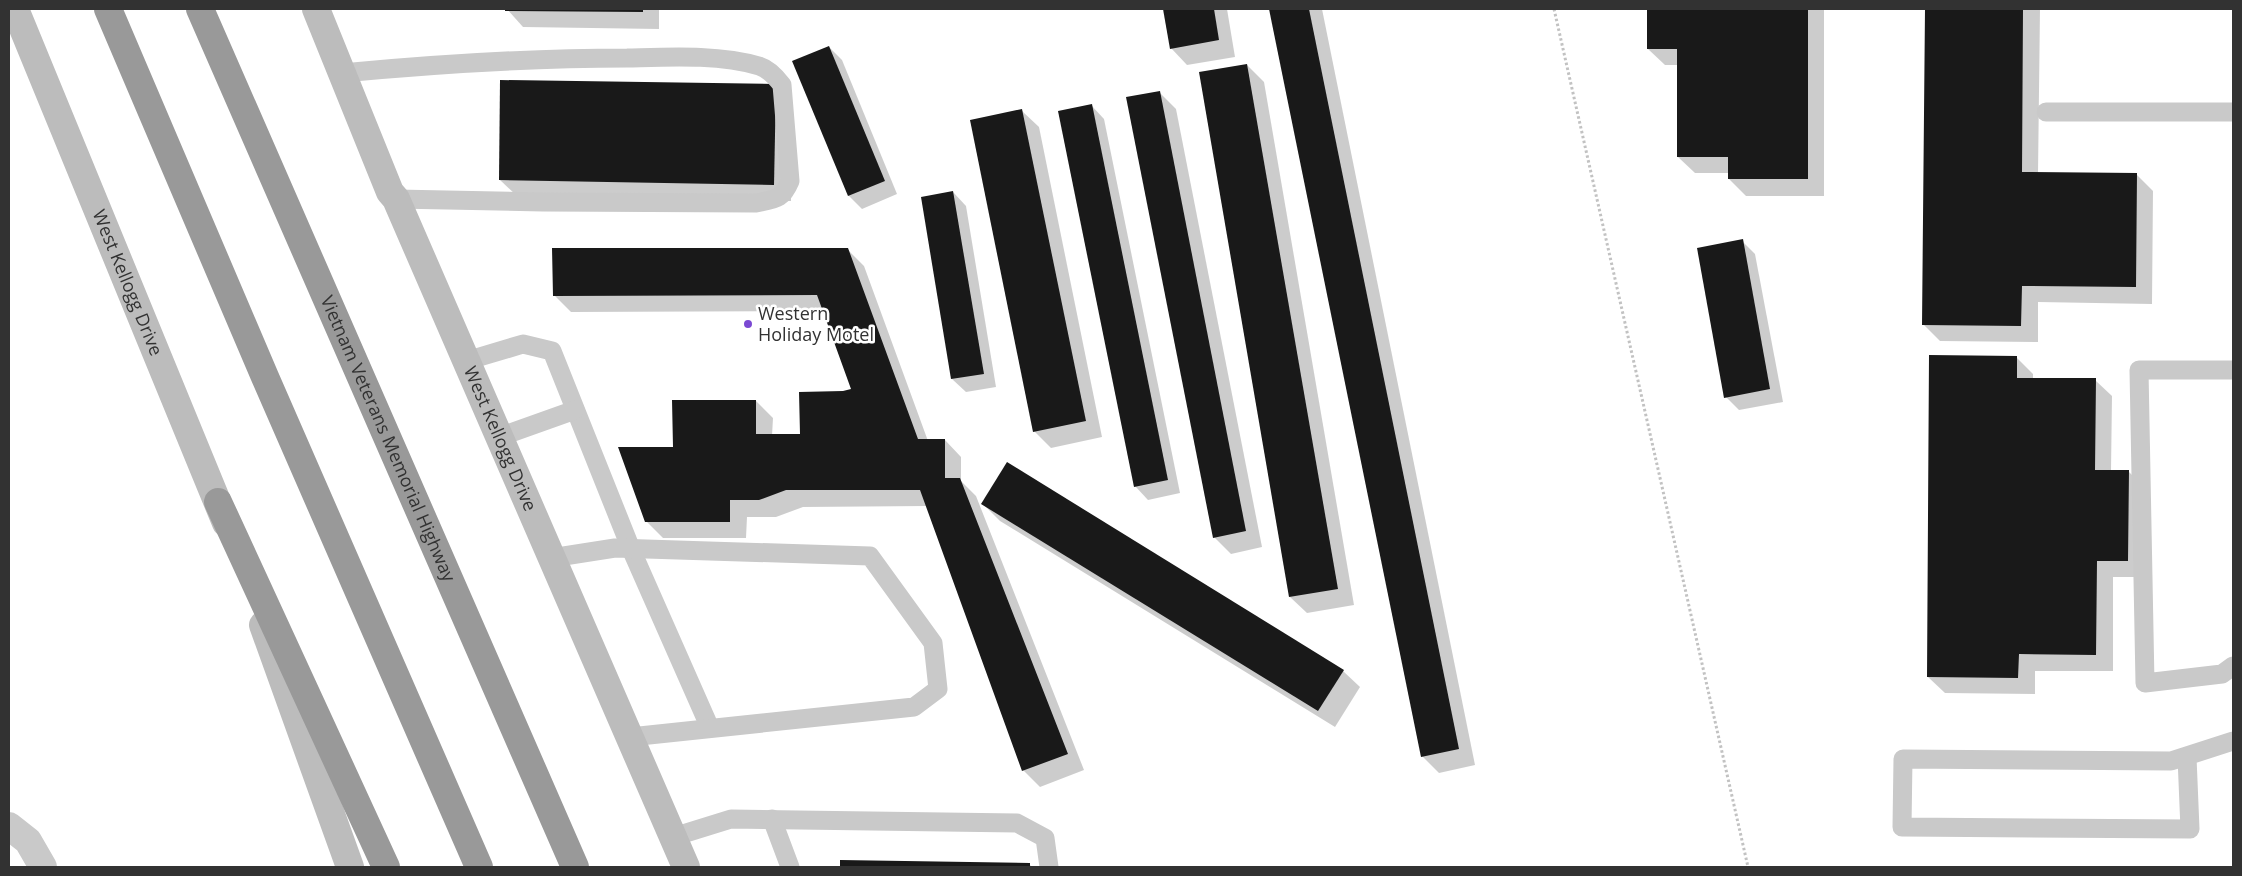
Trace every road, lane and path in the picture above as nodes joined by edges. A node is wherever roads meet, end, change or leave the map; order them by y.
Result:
1 (15, 9) edge
2 (108, 9) edge
3 (200, 9) edge
4 (316, 9) edge
5 (1554, 9) edge
6 (342, 73) junction
7 (2046, 112) dead end
8 (2233, 112) edge
9 (396, 199) junction
10 (466, 361) junction
11 (2233, 370) edge
12 (575, 410) junction
13 (499, 437) junction
14 (218, 502) junction
15 (631, 549) junction
16 (551, 558) junction
17 (2233, 666) edge
18 (710, 728) junction
19 (630, 737) junction
20 (2233, 741) edge
21 (2187, 757) junction
22 (772, 819) junction
23 (9, 826) edge
24 (673, 837) junction
25 (43, 867) edge
26 (350, 867) edge
27 (386, 867) edge
28 (479, 867) edge
29 (575, 867) edge
30 (686, 867) edge
31 (790, 867) edge
32 (1049, 867) edge
33 (1748, 867) edge

1 - 14 main road, West Kellogg Drive
2 - 28 highway
3 - 29 highway, Vietnam Veterans Memorial Highway
4 - 6 main road, West Kellogg Drive
5 - 33 path
6 - 9 main road, West Kellogg Drive
6 - 9 lane
7 - 8 lane
9 - 10 main road, West Kellogg Drive
10 - 12 lane
10 - 13 main road, West Kellogg Drive
11 - 17 lane
12 - 13 lane
12 - 15 lane
13 - 16 main road, West Kellogg Drive
14 - 26 main road, West Kellogg Drive
14 - 27 highway
15 - 16 lane
15 - 18 lane
15 - 18 lane
16 - 19 main road, West Kellogg Drive
18 - 19 lane
19 - 24 main road, West Kellogg Drive
20 - 21 lane
21 - 21 lane
22 - 24 lane
22 - 31 lane
22 - 32 lane
23 - 25 street
24 - 30 main road, West Kellogg Drive

